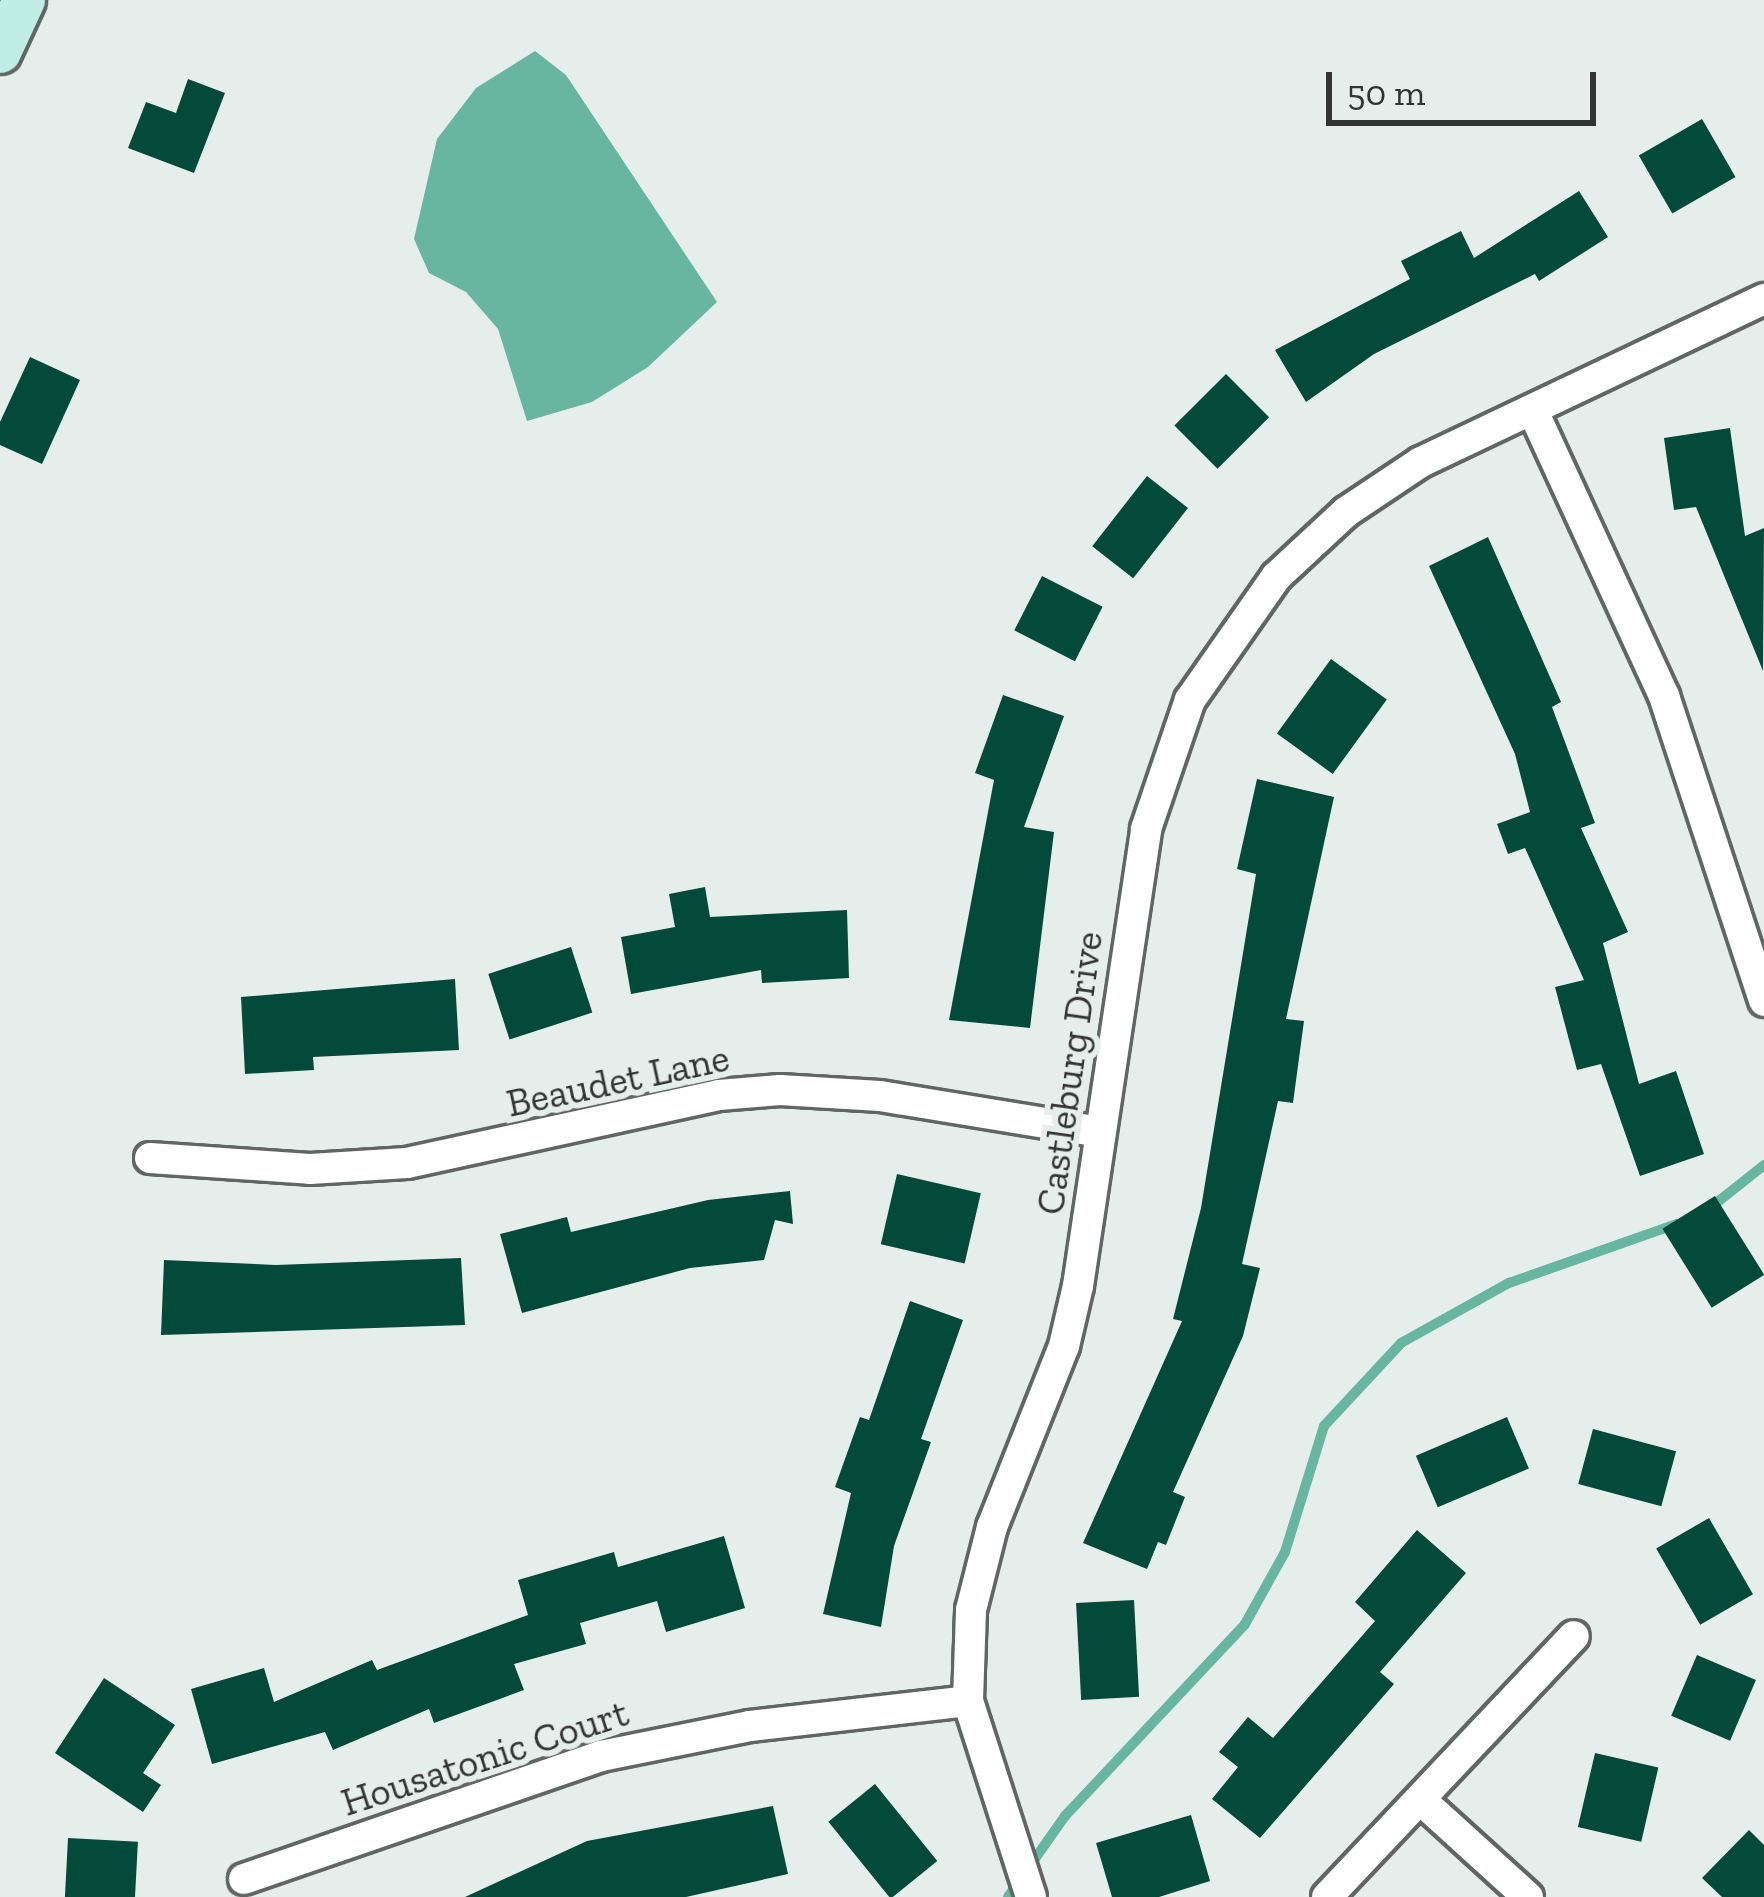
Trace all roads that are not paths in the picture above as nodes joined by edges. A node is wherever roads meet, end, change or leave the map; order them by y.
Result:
1 (24, 0) edge
2 (0, 52) edge
3 (1764, 298) edge
4 (1533, 411) junction
5 (1764, 1001) edge
6 (1100, 1132) junction
7 (150, 1158) dead end
8 (1574, 1636) dead end
9 (968, 1701) junction
10 (1421, 1802) junction
11 (244, 1879) dead end
12 (1031, 1897) edge
13 (1327, 1897) edge
14 (1528, 1897) edge

1 - 2 street
3 - 4 street, Castleburg Drive
4 - 5 street
4 - 6 street, Castleburg Drive
6 - 7 street, Beaudet Lane
6 - 9 street, Castleburg Drive
8 - 10 street
9 - 11 street, Housatonic Court
9 - 12 street, Castleburg Drive
10 - 13 street
10 - 14 street

